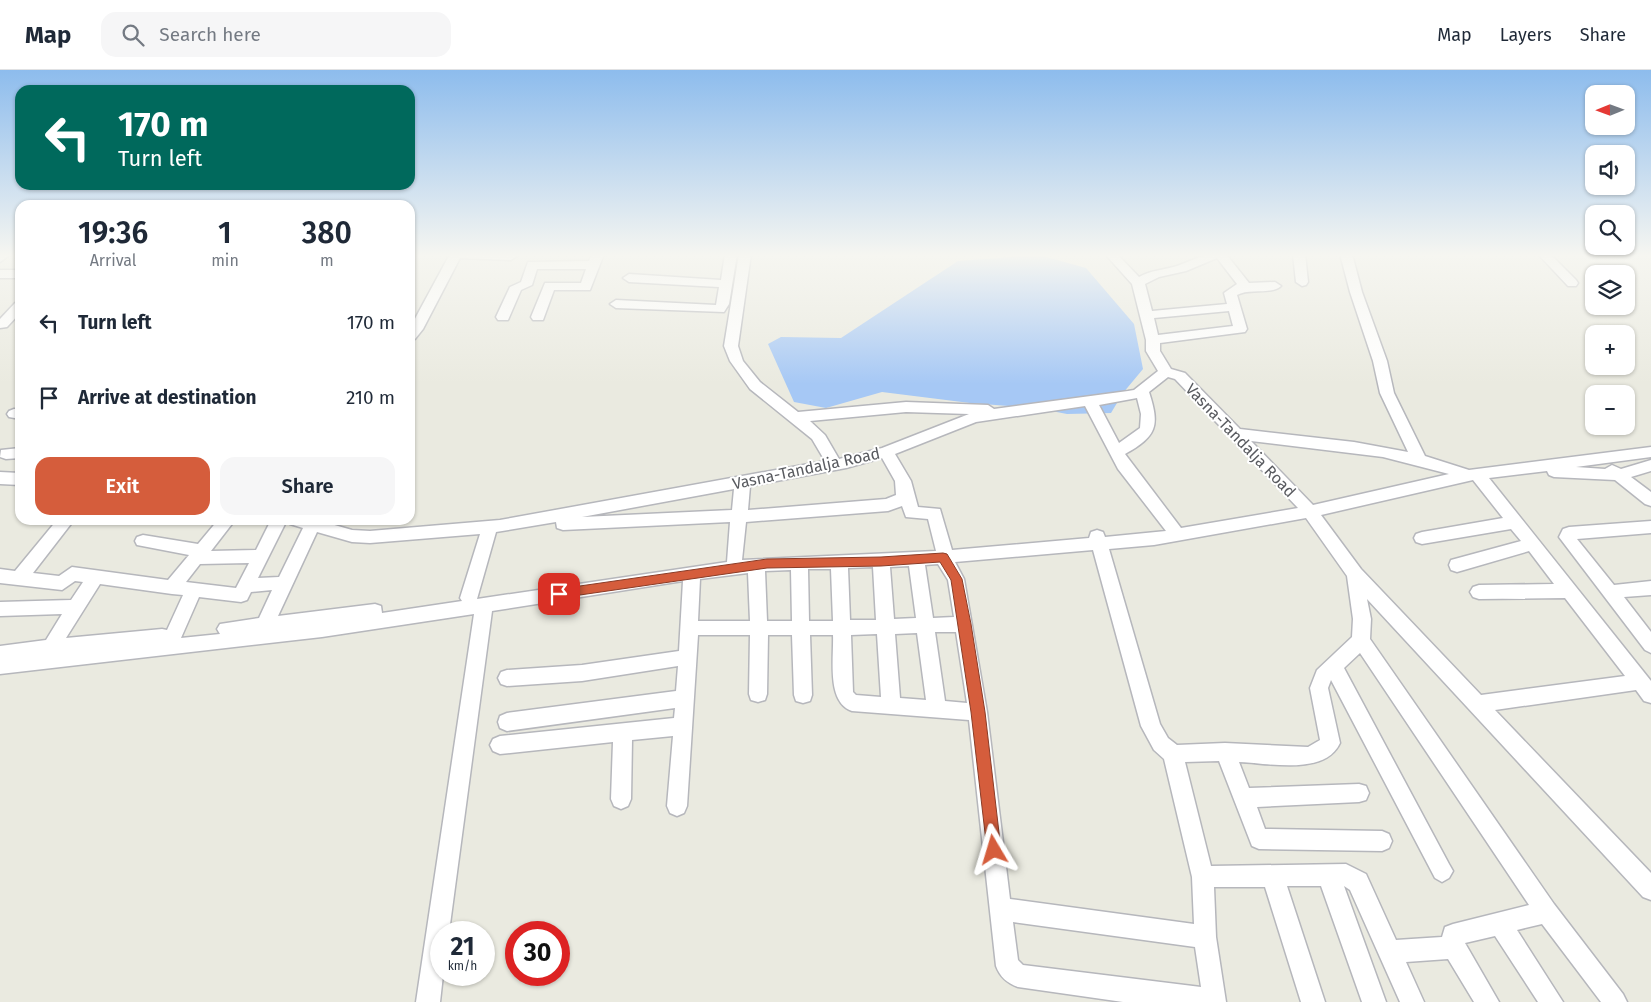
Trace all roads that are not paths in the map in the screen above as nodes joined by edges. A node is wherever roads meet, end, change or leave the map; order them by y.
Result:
1 (433, 297) edge
2 (511, 297) edge
3 (545, 297) edge
4 (724, 297) edge
5 (738, 297) edge
6 (1142, 297) edge
7 (1231, 297) edge
8 (1358, 297) edge
9 (616, 304) dead end
10 (1234, 307) junction
11 (15, 311) edge
12 (1146, 315) junction
13 (503, 317) dead end
14 (538, 317) dead end
15 (1, 324) edge
16 (15, 325) edge
17 (415, 330) edge
18 (1153, 340) junction
19 (1166, 372) junction
20 (1142, 391) junction
21 (1090, 402) junction
22 (1003, 412) junction
23 (797, 417) junction
24 (1238, 434) junction
25 (1651, 443) edge
26 (886, 452) junction
27 (1115, 452) junction
28 (1651, 452) edge
29 (1597, 457) junction
30 (1419, 459) junction
31 (834, 465) junction
32 (1651, 465) edge
33 (1530, 469) junction
34 (1467, 474) junction
35 (1619, 475) junction
36 (0, 478) edge
37 (15, 479) edge
38 (743, 482) junction
39 (906, 491) junction
40 (1651, 500) edge
41 (1306, 508) junction
42 (741, 516) junction
43 (1515, 522) junction
44 (62, 525) edge
45 (223, 525) edge
46 (277, 525) edge
47 (303, 525) edge
48 (311, 525) edge
49 (495, 527) junction
50 (1651, 527) edge
51 (1173, 528) junction
52 (1422, 538) dead end
53 (1099, 540) junction
54 (143, 541) dead end
55 (1532, 544) junction
56 (199, 554) junction
57 (943, 554) junction
58 (262, 556) junction
59 (916, 559) junction
60 (881, 561) junction
61 (839, 562) junction
62 (799, 563) junction
63 (727, 564) junction
64 (756, 565) junction
65 (1457, 565) dead end
66 (692, 573) junction
67 (1355, 574) junction
68 (0, 576) edge
69 (96, 576) junction
70 (20, 577) junction
71 (285, 583) junction
72 (247, 585) junction
73 (172, 587) junction
74 (1651, 588) edge
75 (194, 590) junction
76 (1569, 591) junction
77 (1479, 592) dead end
78 (1610, 592) junction
79 (476, 602) junction
80 (76, 607) junction
81 (0, 609) edge
82 (265, 624) junction
83 (964, 624) junction
84 (925, 625) junction
85 (885, 626) junction
86 (802, 627) junction
87 (689, 628) junction
88 (759, 628) junction
89 (842, 628) junction
90 (1645, 630) edge
91 (174, 635) junction
92 (1361, 640) junction
93 (1651, 645) edge
94 (51, 647) junction
95 (0, 654) edge
96 (688, 657) junction
97 (0, 666) edge
98 (1334, 668) junction
99 (507, 678) dead end
100 (1646, 688) edge
101 (758, 694) dead end
102 (803, 695) dead end
103 (686, 698) junction
104 (1475, 704) junction
105 (891, 706) junction
106 (937, 709) junction
107 (978, 712) junction
108 (507, 722) dead end
109 (683, 726) junction
110 (623, 732) junction
111 (500, 745) dead end
112 (1225, 752) junction
113 (1173, 754) junction
114 (1359, 793) dead end
115 (1243, 798) junction
116 (621, 799) dead end
117 (677, 806) dead end
118 (1382, 841) dead end
119 (1442, 870) dead end
120 (1328, 875) junction
121 (1203, 877) junction
122 (1273, 877) junction
123 (1651, 889) edge
124 (1001, 909) junction
125 (1546, 912) junction
126 (1499, 922) junction
127 (1205, 937) junction
128 (1454, 947) junction
129 (1390, 952) junction
130 (1157, 999) edge
131 (1214, 1001) edge
132 (428, 1002) edge
133 (1313, 1002) edge
134 (1374, 1002) edge
135 (1412, 1002) edge
136 (1487, 1002) edge
137 (1551, 1002) edge
138 (1615, 1002) edge

1 - 17 street
2 - 13 street
3 - 14 street
4 - 9 street
5 - 23 street
6 - 12 street
7 - 10 street
8 - 30 street
10 - 12 street
10 - 18 street
11 - 15 street
12 - 18 street
15 - 16 street
18 - 19 street
19 - 20 street, Vasna-Tandalja Road
19 - 24 street, Vasna-Tandalja Road
20 - 21 street, Vasna-Tandalja Road
20 - 27 street
21 - 22 street, Vasna-Tandalja Road
21 - 27 street
22 - 23 street
22 - 26 street, Vasna-Tandalja Road
23 - 31 street
24 - 30 street
24 - 41 street, Vasna-Tandalja Road
25 - 34 street
26 - 31 street, Vasna-Tandalja Road
26 - 39 street
27 - 51 street
28 - 29 street
29 - 33 street
29 - 35 street
30 - 34 street
31 - 38 street, Vasna-Tandalja Road
32 - 35 street
33 - 34 street
33 - 35 street
34 - 41 street
34 - 43 street
35 - 40 street
36 - 37 street
38 - 42 street
38 - 49 street, Vasna-Tandalja Road
39 - 42 street
39 - 57 street
41 - 51 street
41 - 53 street
41 - 67 street, Vasna-Tandalja Road
42 - 49 street
42 - 63 street
43 - 52 street
43 - 55 street
44 - 70 street
45 - 56 street
46 - 58 street
47 - 71 street
48 - 49 street, Vasna-Tandalja Road
49 - 79 street
50 - 78 street
51 - 53 street
53 - 57 street
53 - 113 street
54 - 56 street
55 - 65 street
55 - 76 street
56 - 58 street
56 - 73 street
57 - 59 street
57 - 63 street
57 - 83 street
58 - 72 street
59 - 60 street
59 - 84 street
60 - 61 street
60 - 85 street
61 - 62 street
61 - 89 street
62 - 64 street
62 - 86 street
63 - 64 street
63 - 66 street
63 - 79 street
64 - 88 street
66 - 79 street
66 - 87 street
67 - 92 street
67 - 104 street, Vasna-Tandalja Road
68 - 70 street
69 - 70 street
69 - 73 street
69 - 80 street
71 - 72 street
71 - 82 street
72 - 75 street
73 - 75 street
74 - 78 street
75 - 91 street
76 - 77 street
76 - 100 street
78 - 90 street
79 - 82 street
79 - 97 street
79 - 132 street
80 - 81 street
80 - 94 street
82 - 91 street
83 - 84 street
83 - 107 street
84 - 85 street
84 - 106 street
85 - 89 street
85 - 105 street
86 - 88 street
86 - 89 street
86 - 102 street
87 - 88 street
87 - 96 street
88 - 101 street
89 - 105 street
90 - 93 street
91 - 94 street
92 - 98 street
92 - 125 street
94 - 95 street
96 - 99 street
96 - 103 street
98 - 112 street
98 - 119 street
100 - 104 street
103 - 108 street
103 - 109 street
104 - 123 street, Vasna-Tandalja Road
105 - 106 street
106 - 107 street
107 - 124 street
109 - 110 street
109 - 117 street
110 - 111 street
110 - 116 street
112 - 113 street
112 - 115 street
113 - 121 street
114 - 115 street
115 - 118 street
120 - 122 street
120 - 129 street
120 - 134 street
121 - 122 street
121 - 127 street
122 - 133 street
124 - 127 street
124 - 130 street
125 - 126 street
125 - 138 street
126 - 128 street
126 - 137 street
127 - 131 street
128 - 129 street
128 - 136 street
129 - 135 street
130 - 131 street

